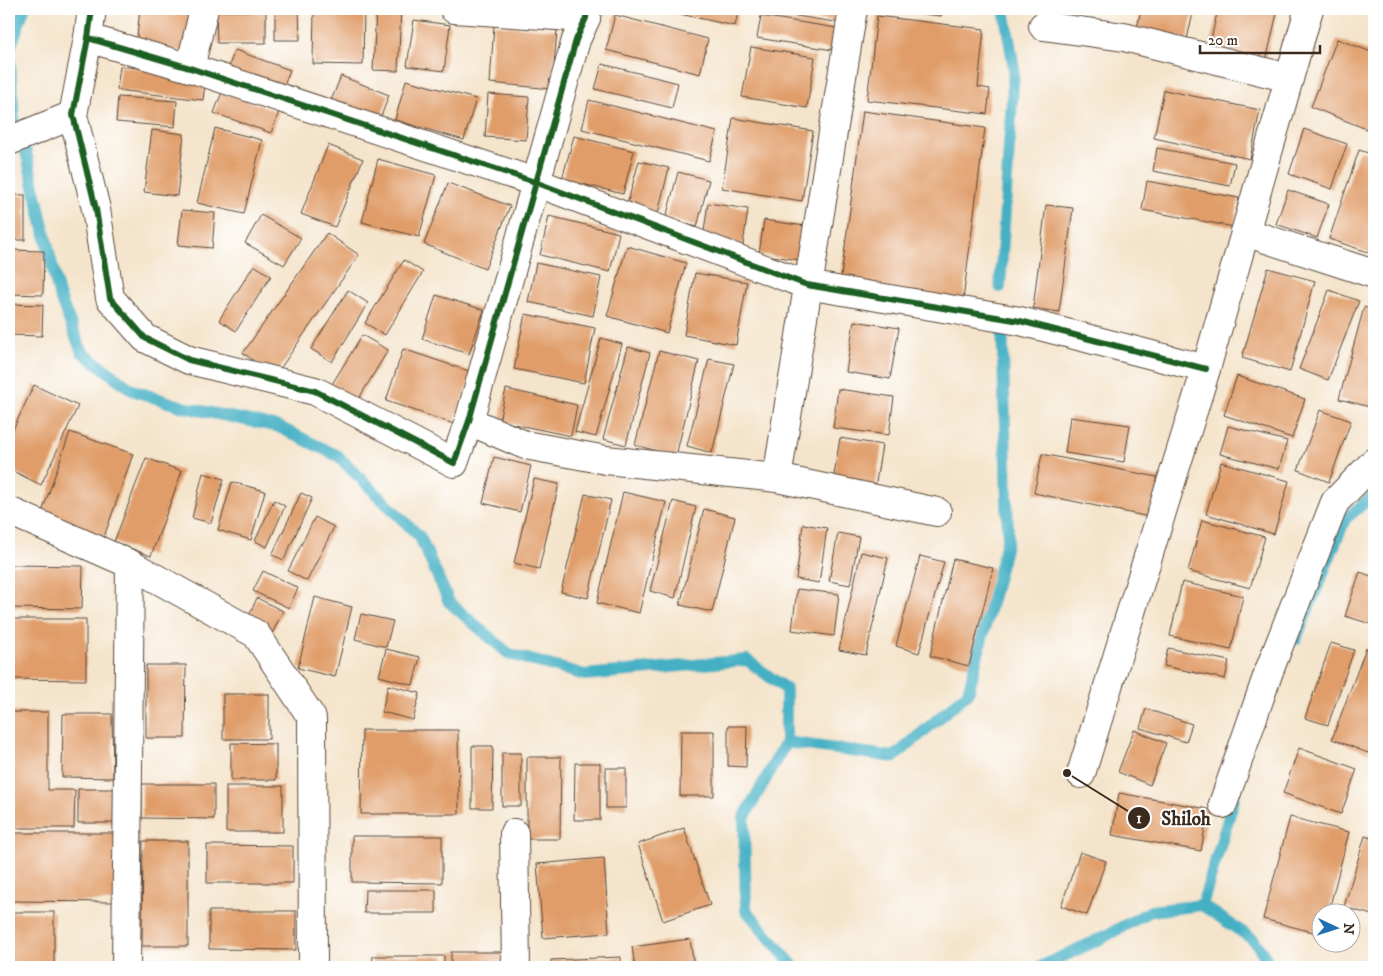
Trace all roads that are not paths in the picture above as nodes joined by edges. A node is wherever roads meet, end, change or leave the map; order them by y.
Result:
1 (92, 9) edge
2 (204, 9) edge
3 (454, 9) edge
4 (853, 9) edge
5 (1309, 9) edge
6 (587, 13) edge
7 (1043, 26) dead end
8 (88, 38) junction
9 (190, 68) junction
10 (1289, 78) junction
11 (62, 120) junction
12 (9, 141) edge
13 (535, 182) junction
14 (1245, 232) junction
15 (1374, 274) edge
16 (808, 285) junction
17 (1206, 369) junction
18 (469, 422) junction
19 (1374, 462) edge
20 (777, 478) junction
21 (9, 512) edge
22 (936, 512) dead end
23 (130, 564) junction
24 (1081, 774) dead end
25 (1223, 804) dead end
26 (514, 833) dead end
27 (126, 967) edge
28 (313, 967) edge
29 (516, 967) edge

1 - 8 street
2 - 9 street
3 - 6 street
4 - 16 street
5 - 10 street
6 - 13 street
7 - 10 street
8 - 9 street
8 - 11 street
9 - 13 street
10 - 14 street
11 - 12 street
11 - 18 street
13 - 16 street
13 - 18 street
14 - 15 street
14 - 17 street
16 - 17 street
16 - 20 street
17 - 24 street
18 - 20 street
19 - 25 street
20 - 22 street
21 - 23 street
23 - 27 street
23 - 28 street
26 - 29 street

